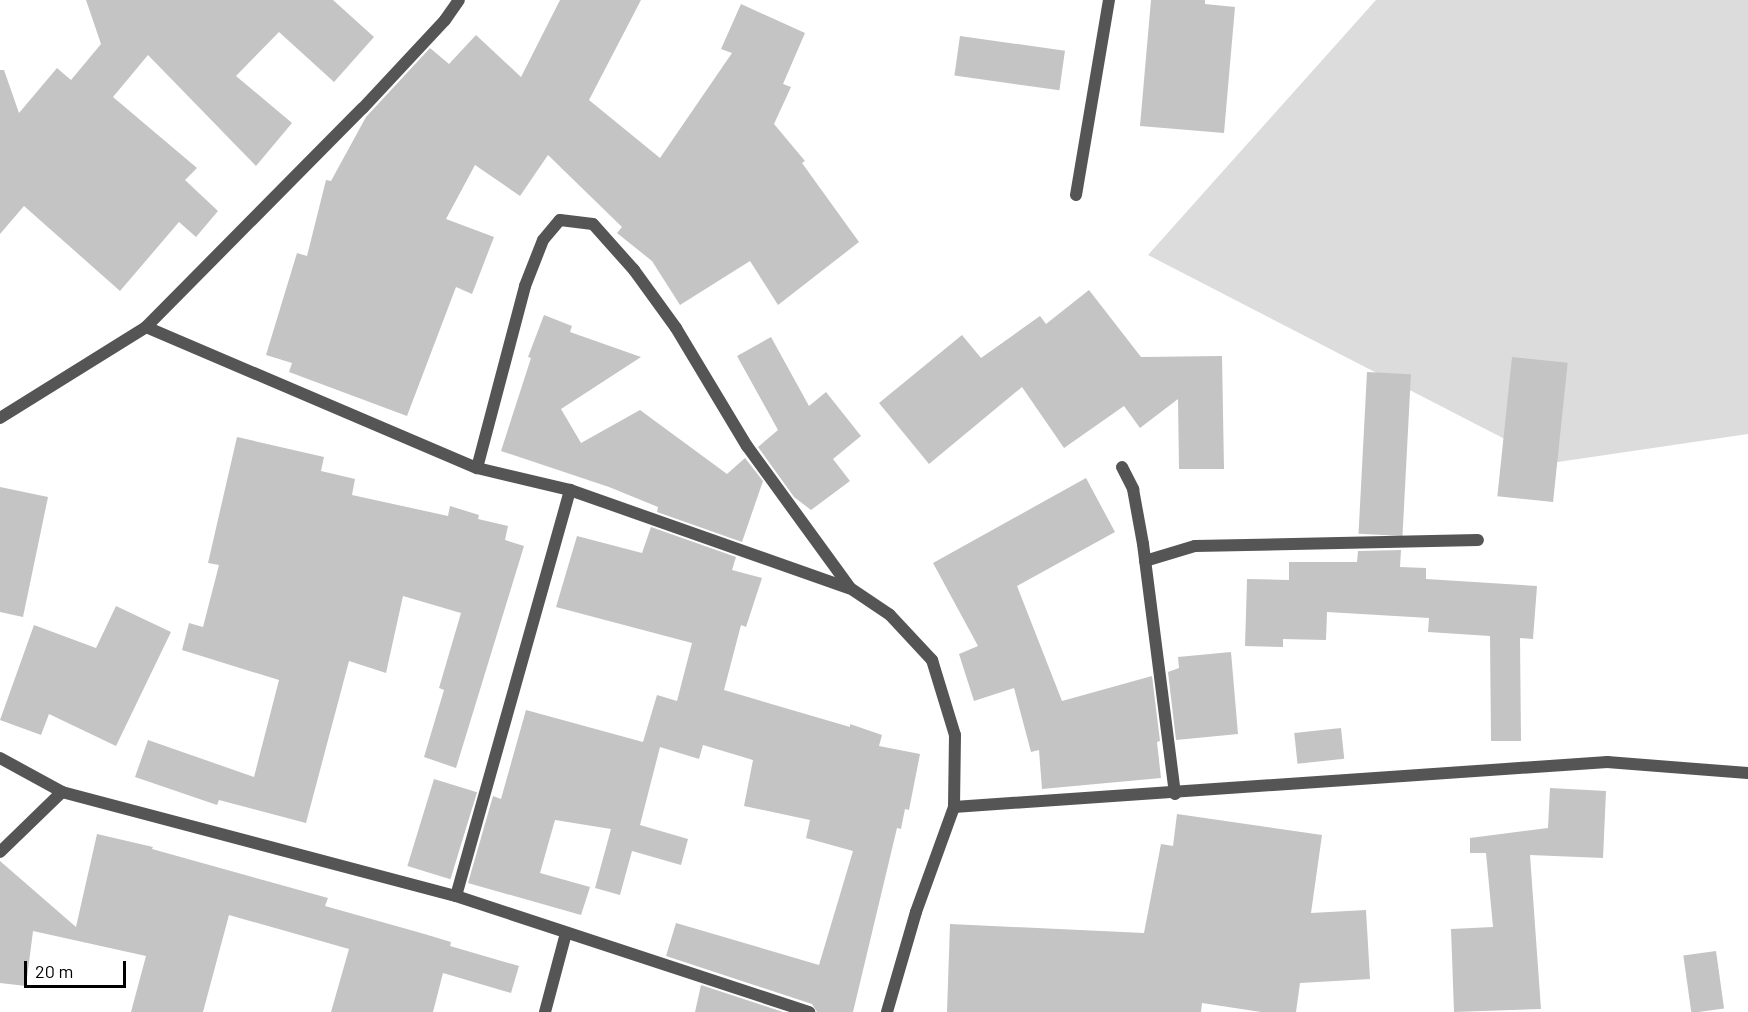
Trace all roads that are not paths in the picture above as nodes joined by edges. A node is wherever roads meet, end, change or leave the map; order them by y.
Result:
1 (459, 0) edge
2 (1109, 0) edge
3 (1076, 195) dead end
4 (146, 327) junction
5 (0, 418) edge
6 (1122, 467) dead end
7 (477, 468) junction
8 (570, 490) junction
9 (1478, 540) dead end
10 (1144, 561) junction
11 (850, 588) junction
12 (0, 758) edge
13 (1748, 773) edge
14 (62, 792) junction
15 (1175, 794) junction
16 (954, 807) junction
17 (0, 852) edge
18 (456, 896) junction
19 (566, 933) junction
20 (545, 1012) edge
21 (809, 1012) edge
22 (887, 1012) edge

1 - 4 street
2 - 3 street
4 - 5 street
4 - 7 street
6 - 10 street
7 - 8 street
7 - 11 street
8 - 11 street
8 - 18 street
9 - 10 street
10 - 15 street
11 - 16 street
12 - 14 street
13 - 15 street
14 - 17 street
14 - 18 street
15 - 16 street
16 - 22 street
18 - 19 street
19 - 20 street
19 - 21 street

